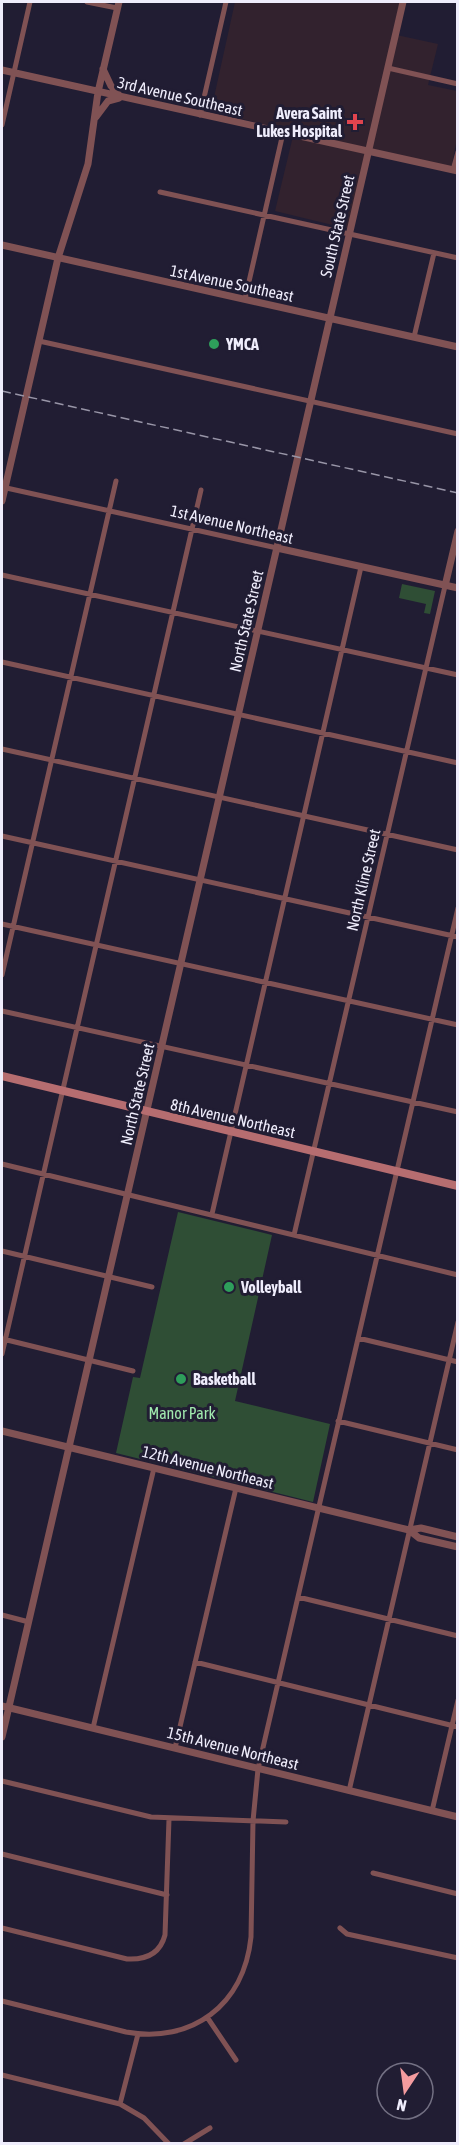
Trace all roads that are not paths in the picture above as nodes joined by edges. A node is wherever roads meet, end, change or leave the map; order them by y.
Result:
1 (30, 2) edge
2 (87, 2) edge
3 (226, 2) edge
4 (403, 2) edge
5 (118, 5) edge
6 (388, 68) junction
7 (103, 69) junction
8 (2, 70) edge
9 (14, 73) junction
10 (458, 84) edge
11 (98, 92) junction
12 (124, 98) junction
13 (200, 115) junction
14 (94, 121) junction
15 (2, 125) edge
16 (283, 133) junction
17 (369, 152) junction
18 (458, 152) edge
19 (455, 171) edge
20 (160, 192) dead end
21 (264, 215) junction
22 (349, 234) junction
23 (2, 245) edge
24 (434, 253) junction
25 (58, 258) junction
26 (458, 258) edge
27 (245, 299) junction
28 (330, 318) junction
29 (414, 337) junction
30 (39, 340) junction
31 (458, 347) edge
32 (311, 401) junction
33 (458, 434) edge
34 (298, 457) joint
35 (116, 481) dead end
36 (3, 488) edge
37 (201, 490) dead end
38 (2, 501) edge
39 (109, 511) junction
40 (192, 529) junction
41 (458, 531) edge
42 (277, 548) junction
43 (361, 567) junction
44 (2, 575) edge
45 (445, 586) junction
46 (458, 588) edge
47 (89, 594) junction
48 (173, 613) junction
49 (258, 631) junction
50 (343, 650) junction
51 (2, 662) edge
52 (425, 668) junction
53 (458, 675) edge
54 (70, 677) junction
55 (154, 696) junction
56 (238, 714) junction
57 (324, 733) junction
58 (2, 749) edge
59 (406, 751) junction
60 (52, 760) junction
61 (458, 763) edge
62 (134, 778) junction
63 (219, 797) junction
64 (304, 816) junction
65 (387, 835) junction
66 (2, 836) edge
67 (32, 843) junction
68 (458, 850) edge
69 (115, 861) junction
70 (200, 880) junction
71 (285, 899) junction
72 (458, 908) edge
73 (368, 917) junction
74 (2, 924) edge
75 (13, 927) junction
76 (454, 936) edge
77 (96, 945) junction
78 (181, 964) junction
79 (2, 975) edge
80 (265, 982) junction
81 (349, 1001) junction
82 (2, 1011) edge
83 (432, 1019) junction
84 (458, 1024) edge
85 (77, 1027) junction
86 (162, 1046) junction
87 (247, 1065) junction
88 (2, 1076) edge
89 (330, 1083) junction
90 (62, 1091) junction
91 (412, 1102) junction
92 (147, 1111) junction
93 (458, 1112) edge
94 (231, 1131) junction
95 (314, 1151) junction
96 (2, 1164) edge
97 (397, 1171) junction
98 (43, 1174) junction
99 (458, 1186) edge
100 (127, 1194) junction
101 (212, 1214) junction
102 (294, 1235) junction
103 (2, 1251) edge
104 (377, 1255) junction
105 (24, 1257) junction
106 (458, 1275) edge
107 (108, 1277) junction
108 (152, 1287) dead end
109 (458, 1322) edge
110 (357, 1338) junction
111 (3, 1339) edge
112 (2, 1354) edge
113 (89, 1360) junction
114 (449, 1360) junction
115 (458, 1362) edge
116 (133, 1371) dead end
117 (338, 1421) junction
118 (2, 1431) edge
119 (429, 1443) junction
120 (69, 1447) junction
121 (458, 1450) edge
122 (154, 1468) junction
123 (236, 1488) junction
124 (318, 1508) junction
125 (409, 1530) junction
126 (458, 1537) edge
127 (458, 1547) edge
128 (298, 1597) junction
129 (2, 1616) edge
130 (389, 1619) junction
131 (29, 1622) junction
132 (458, 1636) edge
133 (195, 1662) junction
134 (279, 1683) junction
135 (458, 1700) edge
136 (369, 1706) junction
137 (5, 1707) edge
138 (455, 1726) edge
139 (93, 1728) junction
140 (2, 1737) edge
141 (175, 1748) junction
142 (258, 1769) junction
143 (2, 1781) edge
144 (349, 1791) junction
145 (432, 1810) junction
146 (458, 1817) edge
147 (169, 1819) junction
148 (253, 1821) junction
149 (286, 1822) dead end
150 (2, 1854) edge
151 (373, 1873) dead end
152 (458, 1894) edge
153 (167, 1895) junction
154 (2, 1928) edge
155 (340, 1928) dead end
156 (458, 1958) edge
157 (2, 2001) edge
158 (207, 2017) junction
159 (138, 2034) junction
160 (236, 2060) dead end
161 (2, 2075) edge
162 (120, 2104) junction
163 (210, 2128) dead end
164 (169, 2144) edge
165 (184, 2144) edge

1 - 9 street
2 - 5 street
3 - 13 street
4 - 6 street, South State Street
5 - 7 street
6 - 10 street
6 - 17 street, South State Street
7 - 11 street
7 - 12 street
8 - 9 street, 3rd Avenue Southeast
9 - 11 street, 3rd Avenue Southeast
9 - 15 street
11 - 12 street, 3rd Avenue Southeast
11 - 14 street
12 - 13 street, 3rd Avenue Southeast
12 - 14 street
13 - 16 street, 3rd Avenue Southeast
14 - 25 street
16 - 17 street, 3rd Avenue Southeast
16 - 21 street
17 - 19 street, 3rd Avenue Southeast
17 - 22 street, South State Street
18 - 19 street
20 - 21 street
21 - 22 street
21 - 27 street
22 - 24 street
22 - 28 street, South State Street
23 - 25 street, 1st Avenue Southeast
24 - 26 street
24 - 29 street
25 - 27 street, 1st Avenue Southeast
25 - 30 street
27 - 28 street, 1st Avenue Southeast
28 - 29 street, 1st Avenue Southeast
28 - 32 street, South State Street
29 - 31 street, 1st Avenue Southeast
30 - 32 street
30 - 36 street
32 - 33 street
32 - 34 street, South State Street
34 - 42 street, North State Street
35 - 39 street
36 - 38 street
36 - 39 street, 1st Avenue Northeast
37 - 40 street
39 - 40 street, 1st Avenue Northeast
39 - 47 street
40 - 42 street, 1st Avenue Northeast
40 - 48 street
41 - 45 street, North Kline Street
42 - 43 street, 1st Avenue Northeast
42 - 49 street, North State Street
43 - 45 street, 1st Avenue Northeast
43 - 50 street
44 - 47 street
45 - 46 street, 1st Avenue Northeast
45 - 52 street, North Kline Street
47 - 48 street
47 - 54 street
48 - 49 street
48 - 55 street
49 - 50 street
49 - 56 street, North State Street
50 - 52 street
50 - 57 street
51 - 54 street
52 - 53 street
52 - 59 street, North Kline Street
54 - 55 street
54 - 60 street
55 - 56 street
55 - 62 street
56 - 57 street
56 - 63 street, North State Street
57 - 59 street
57 - 64 street
58 - 60 street
59 - 61 street
59 - 65 street, North Kline Street
60 - 62 street
60 - 67 street
62 - 63 street
62 - 69 street
63 - 64 street
63 - 70 street, North State Street
64 - 65 street
64 - 71 street
65 - 68 street
65 - 73 street, North Kline Street
66 - 67 street
67 - 69 street
67 - 75 street
69 - 70 street
69 - 77 street
70 - 71 street
70 - 78 street, North State Street
71 - 73 street
71 - 80 street
72 - 76 street
73 - 76 street
73 - 81 street, North Kline Street
74 - 75 street
75 - 77 street
75 - 79 street
76 - 83 street
77 - 78 street
77 - 85 street
78 - 80 street
78 - 86 street, North State Street
80 - 81 street
80 - 87 street
81 - 83 street
81 - 89 street, North Kline Street
82 - 85 street
83 - 84 street
83 - 91 street
85 - 86 street
85 - 90 street
86 - 87 street
86 - 92 street, North State Street
87 - 89 street
87 - 94 street
88 - 90 main road, 8th Avenue Northeast
89 - 91 street
89 - 95 street, North Kline Street
90 - 92 main road, 8th Avenue Northeast
90 - 98 street
91 - 93 street
91 - 97 street
92 - 94 main road, 8th Avenue Northeast
92 - 100 street, North State Street
94 - 95 main road, 8th Avenue Northeast
94 - 101 street
95 - 97 main road, 8th Avenue Northeast
95 - 102 street, North Kline Street
96 - 98 street
97 - 99 main road, 8th Avenue Northeast
97 - 104 street
98 - 100 street
98 - 105 street
100 - 101 street
100 - 107 street, North State Street
101 - 102 street
102 - 104 street
103 - 105 street
104 - 106 street
104 - 110 street
105 - 107 street
105 - 111 street
107 - 108 street
107 - 113 street, North State Street
109 - 114 street
110 - 114 street
110 - 117 street
111 - 112 street
111 - 113 street
113 - 116 street
113 - 120 street, North State Street
114 - 115 street
114 - 119 street
117 - 119 street
117 - 124 street
118 - 120 street, 12th Avenue Northeast
119 - 121 street
119 - 125 street
120 - 122 street, 12th Avenue Northeast
120 - 131 street, North State Street
122 - 123 street, 12th Avenue Northeast
122 - 139 street
123 - 124 street, 12th Avenue Northeast
123 - 133 street
124 - 125 street, 12th Avenue Northeast
124 - 128 street
125 - 126 street, 12th Avenue Northeast
125 - 127 street, 12th Avenue Northeast
125 - 130 street
128 - 130 street
128 - 134 street
129 - 131 street
130 - 132 street
130 - 136 street
131 - 137 street, North State Street
133 - 134 street
133 - 141 street
134 - 136 street
134 - 142 street
135 - 138 street
136 - 138 street
136 - 144 street
137 - 139 street, 15th Avenue Northeast
137 - 140 street, North State Street
138 - 145 street
139 - 141 street, 15th Avenue Northeast
141 - 142 street, 15th Avenue Northeast
142 - 144 street, 15th Avenue Northeast
142 - 148 street
143 - 147 street
144 - 145 street, 15th Avenue Northeast
145 - 146 street, 15th Avenue Northeast
147 - 148 street
147 - 153 street
148 - 149 street
148 - 158 street
150 - 153 street
151 - 152 street
153 - 154 street
155 - 156 street
157 - 159 street
158 - 159 street
158 - 160 street
159 - 162 street
161 - 162 street
162 - 164 street
163 - 165 street

